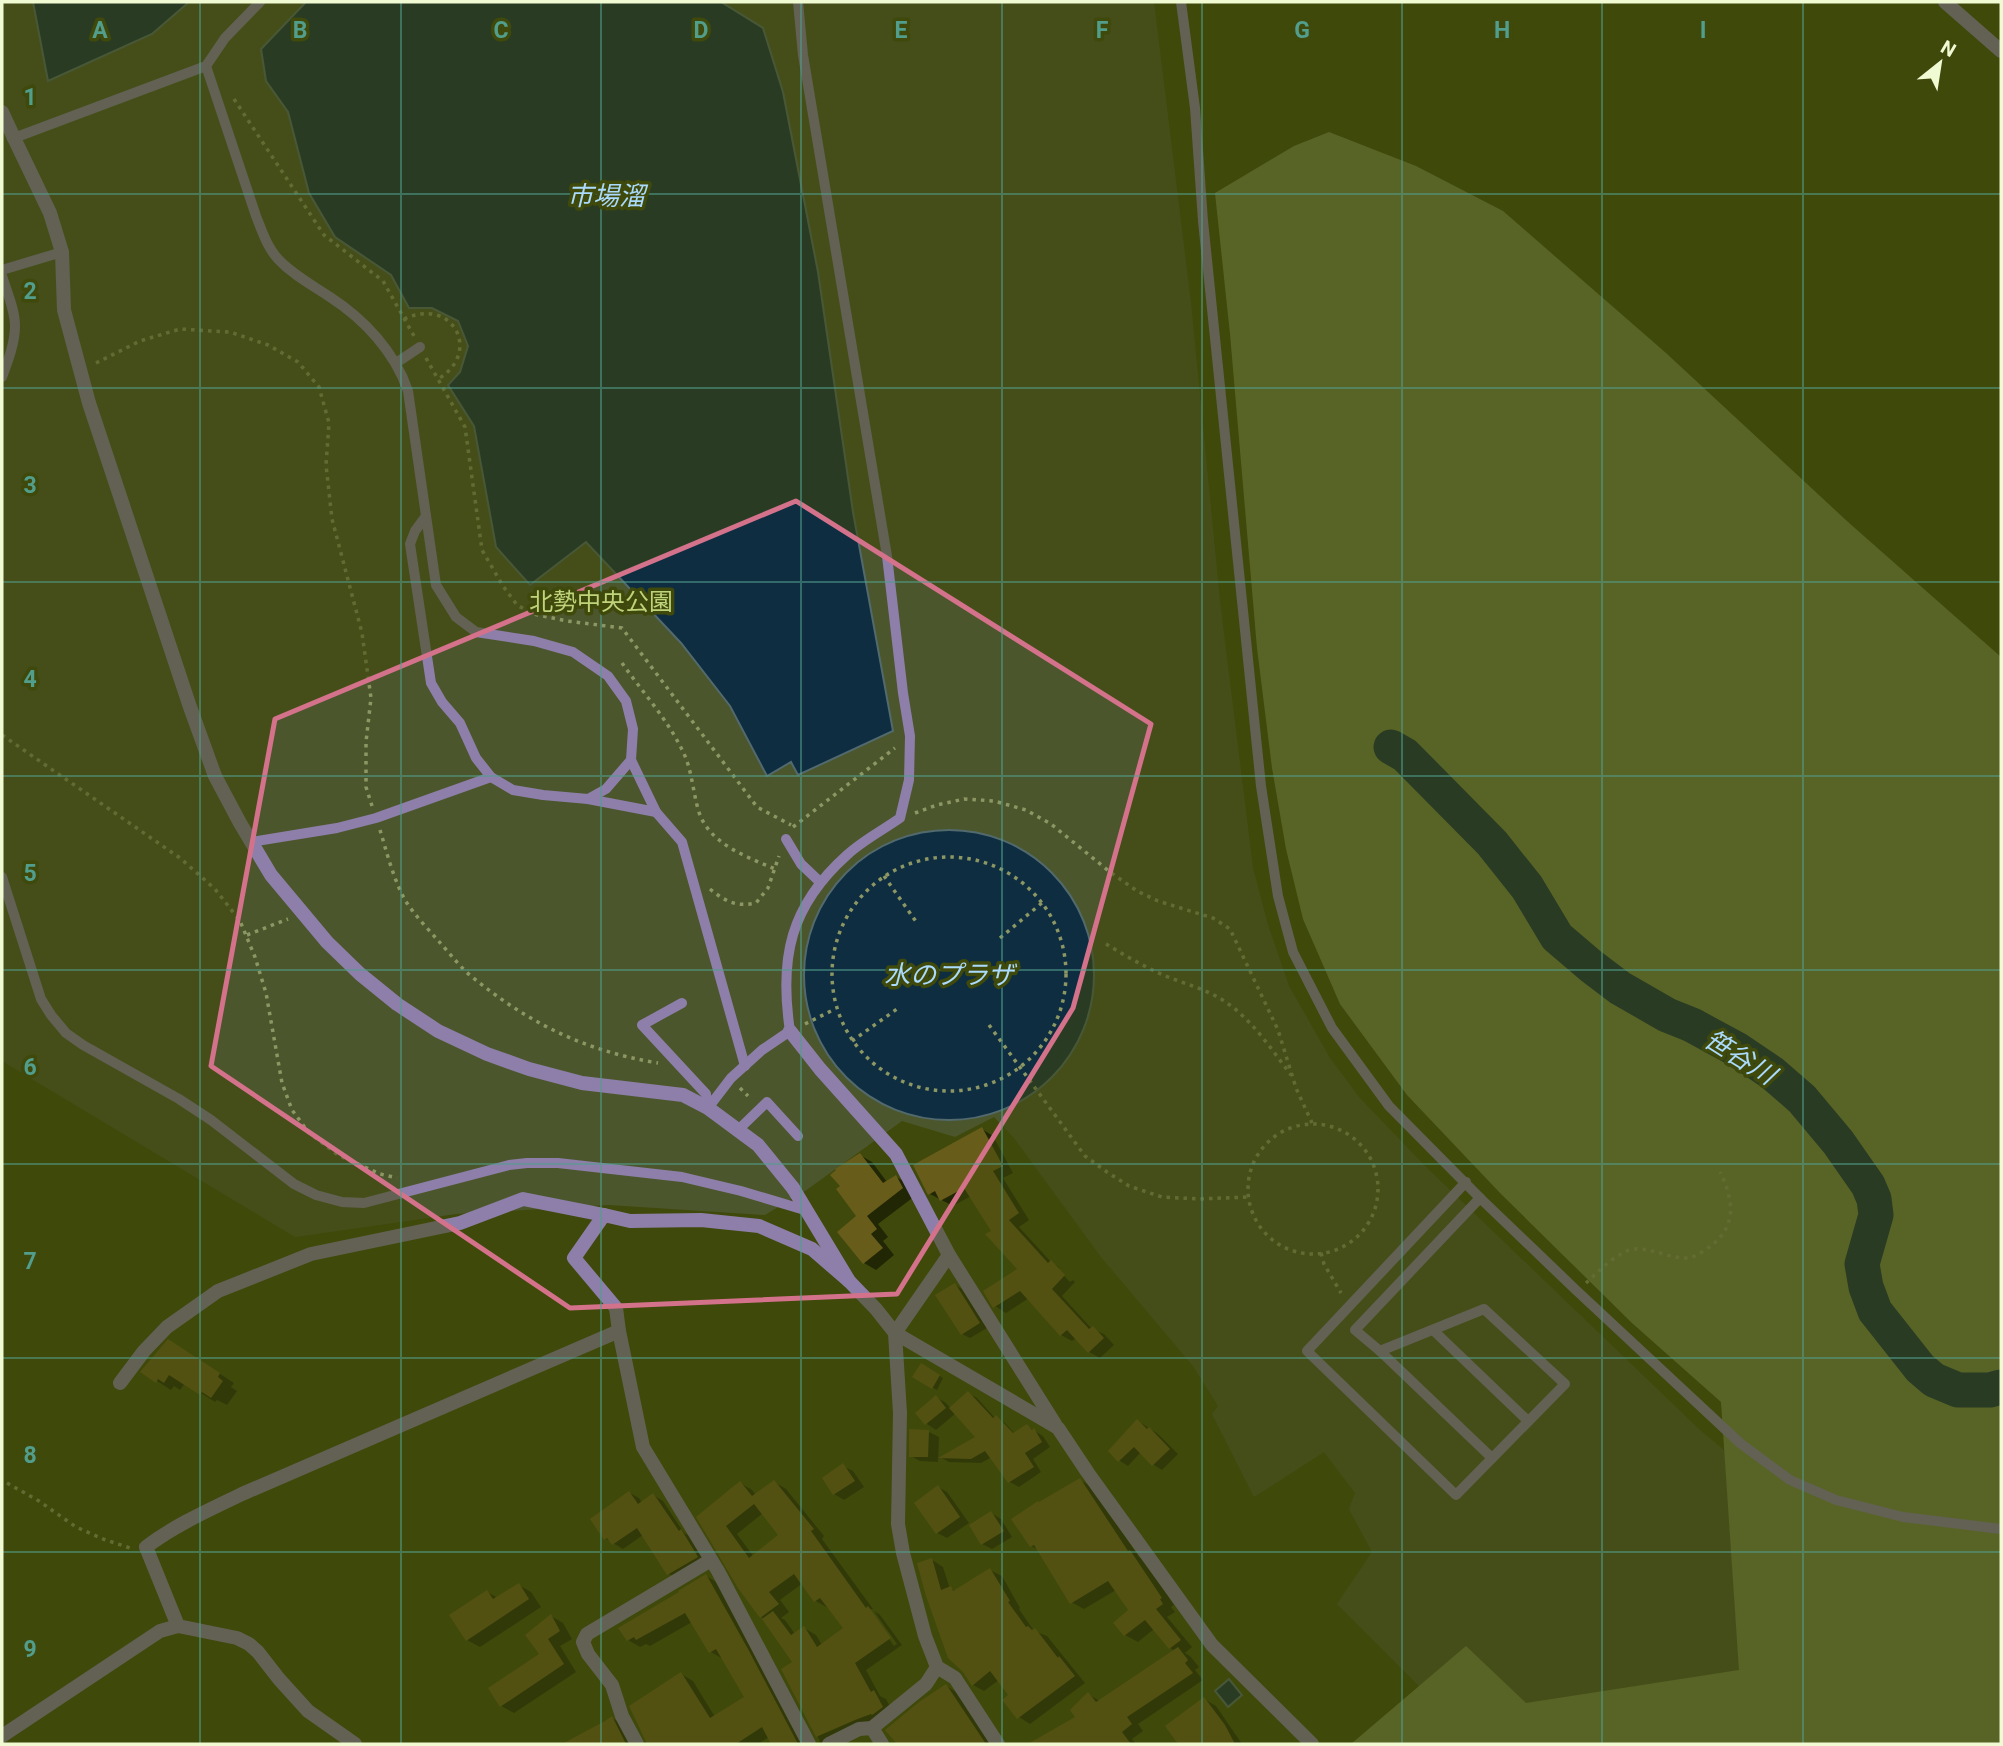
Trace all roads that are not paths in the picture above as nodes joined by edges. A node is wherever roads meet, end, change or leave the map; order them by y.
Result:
1 (260, 2) edge
2 (798, 2) edge
3 (1181, 2) edge
4 (1945, 2) edge
5 (2001, 51) edge
6 (205, 66) junction
7 (2, 112) edge
8 (14, 138) junction
9 (62, 252) junction
10 (2, 270) edge
11 (2, 276) edge
12 (420, 348) road end
13 (396, 363) junction
14 (2, 377) edge
15 (426, 516) junction
16 (631, 760) junction
17 (491, 777) junction
18 (587, 799) junction
19 (656, 812) junction
20 (786, 839) road end
21 (251, 842) junction
22 (2, 877) edge
23 (820, 882) junction
24 (682, 1003) dead end
25 (790, 1031) junction
26 (745, 1066) junction
27 (708, 1108) junction
28 (737, 1131) junction
29 (797, 1136) dead end
30 (1466, 1182) junction
31 (1480, 1198) junction
32 (808, 1211) junction
33 (604, 1215) junction
34 (949, 1255) junction
35 (849, 1282) junction
36 (1433, 1330) junction
37 (619, 1331) junction
38 (895, 1334) junction
39 (1380, 1351) junction
40 (120, 1383) dead end
41 (1528, 1421) junction
42 (1058, 1428) junction
43 (1492, 1458) junction
44 (2001, 1529) edge
45 (711, 1560) junction
46 (178, 1626) junction
47 (937, 1667) junction
48 (872, 1728) junction
49 (2, 1737) edge
50 (355, 1744) edge
51 (636, 1744) edge
52 (809, 1744) edge
53 (829, 1744) edge
54 (882, 1744) edge
55 (998, 1744) edge
56 (1312, 1744) edge

1 - 6 lane
2 - 23 lane
3 - 30 lane
4 - 5 street
6 - 8 lane
6 - 13 lane
7 - 8 street
8 - 9 street
9 - 10 lane
9 - 21 street
11 - 14 lane
12 - 13 lane
13 - 15 lane
15 - 16 lane
15 - 17 lane
16 - 18 lane
16 - 19 lane
17 - 18 lane
17 - 21 lane
18 - 19 lane
19 - 26 lane
20 - 23 lane
21 - 27 street
22 - 32 lane
23 - 25 lane
24 - 27 lane
25 - 26 lane
25 - 34 street
26 - 27 lane
27 - 28 street
28 - 29 lane
28 - 32 street
30 - 31 lane
30 - 43 lane
31 - 39 lane
31 - 44 lane
32 - 35 street
33 - 35 street
33 - 37 street
33 - 40 street
34 - 38 street
34 - 42 street
35 - 38 street
36 - 39 lane
36 - 41 lane
36 - 41 lane
37 - 45 street
37 - 46 street
38 - 42 street
38 - 47 street
39 - 43 lane
41 - 43 lane
42 - 56 street
45 - 51 street
45 - 52 street
46 - 49 street
46 - 50 street
47 - 48 street
47 - 55 street
48 - 53 street
48 - 54 street

